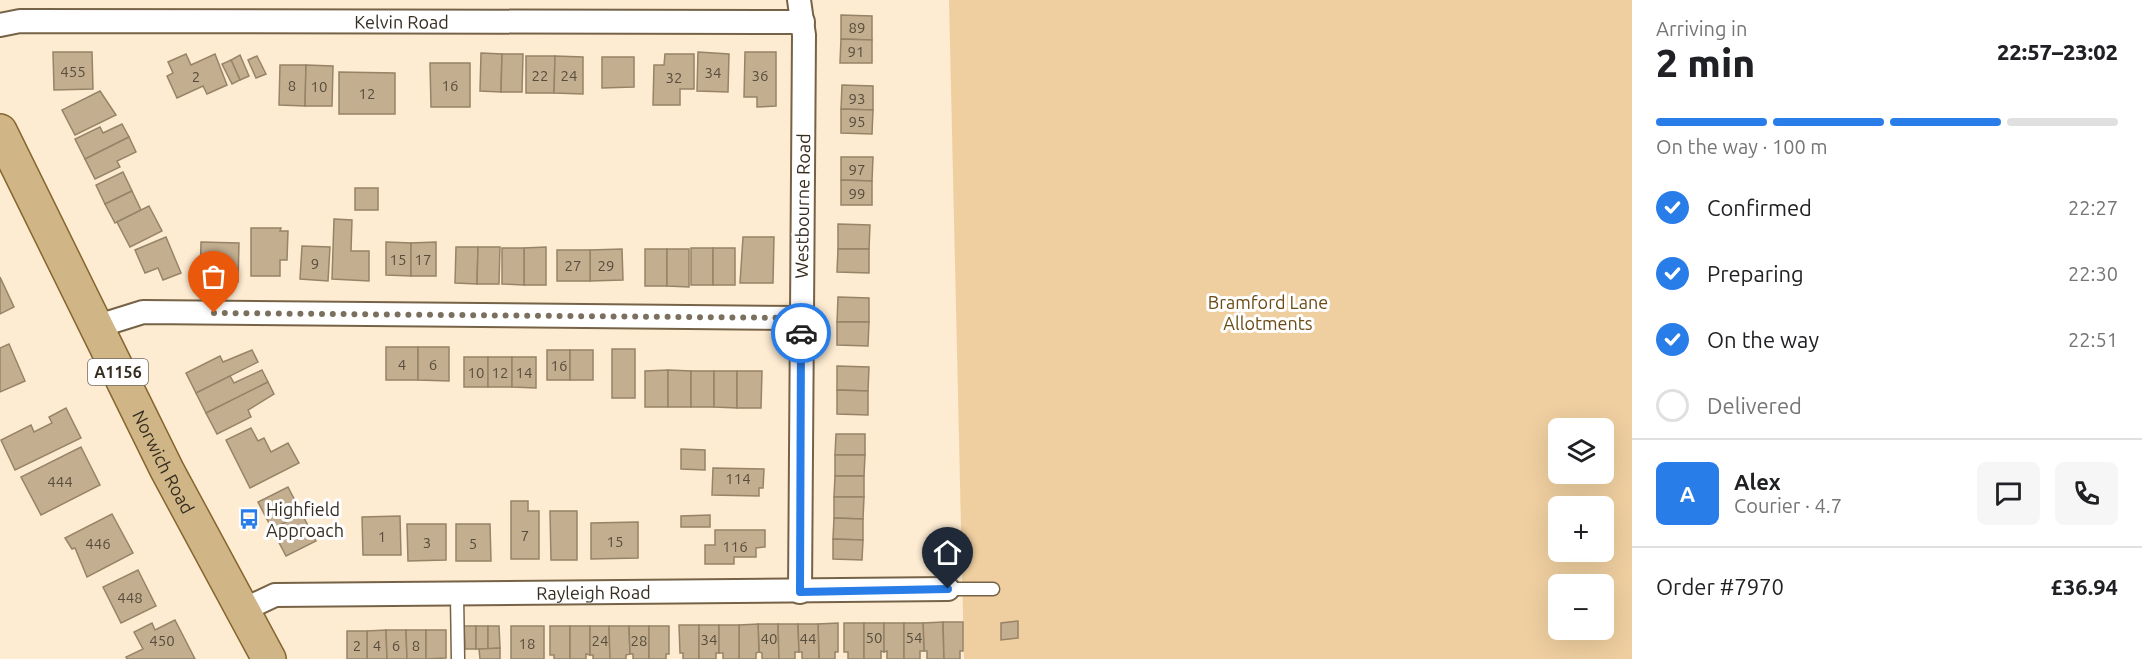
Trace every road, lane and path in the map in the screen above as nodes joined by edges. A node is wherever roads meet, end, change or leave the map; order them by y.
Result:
1 (801, 11) edge
2 (0, 25) edge
3 (0, 131) edge
4 (801, 318) junction
5 (95, 327) junction
6 (993, 588) dead end
7 (948, 589) joint
8 (800, 592) junction
9 (457, 595) junction
10 (241, 611) junction
11 (269, 659) edge
12 (458, 659) edge

1 - 2 street, Kelvin Road
1 - 4 street, Westbourne Road
3 - 5 main road, Norwich Road / A1156
4 - 5 street
4 - 8 street, Westbourne Road
5 - 10 main road, Norwich Road / A1156
6 - 7 lane
7 - 8 street, Rayleigh Road
8 - 9 street, Rayleigh Road
9 - 10 street, Rayleigh Road
9 - 12 lane
10 - 11 main road, Norwich Road / A1156

